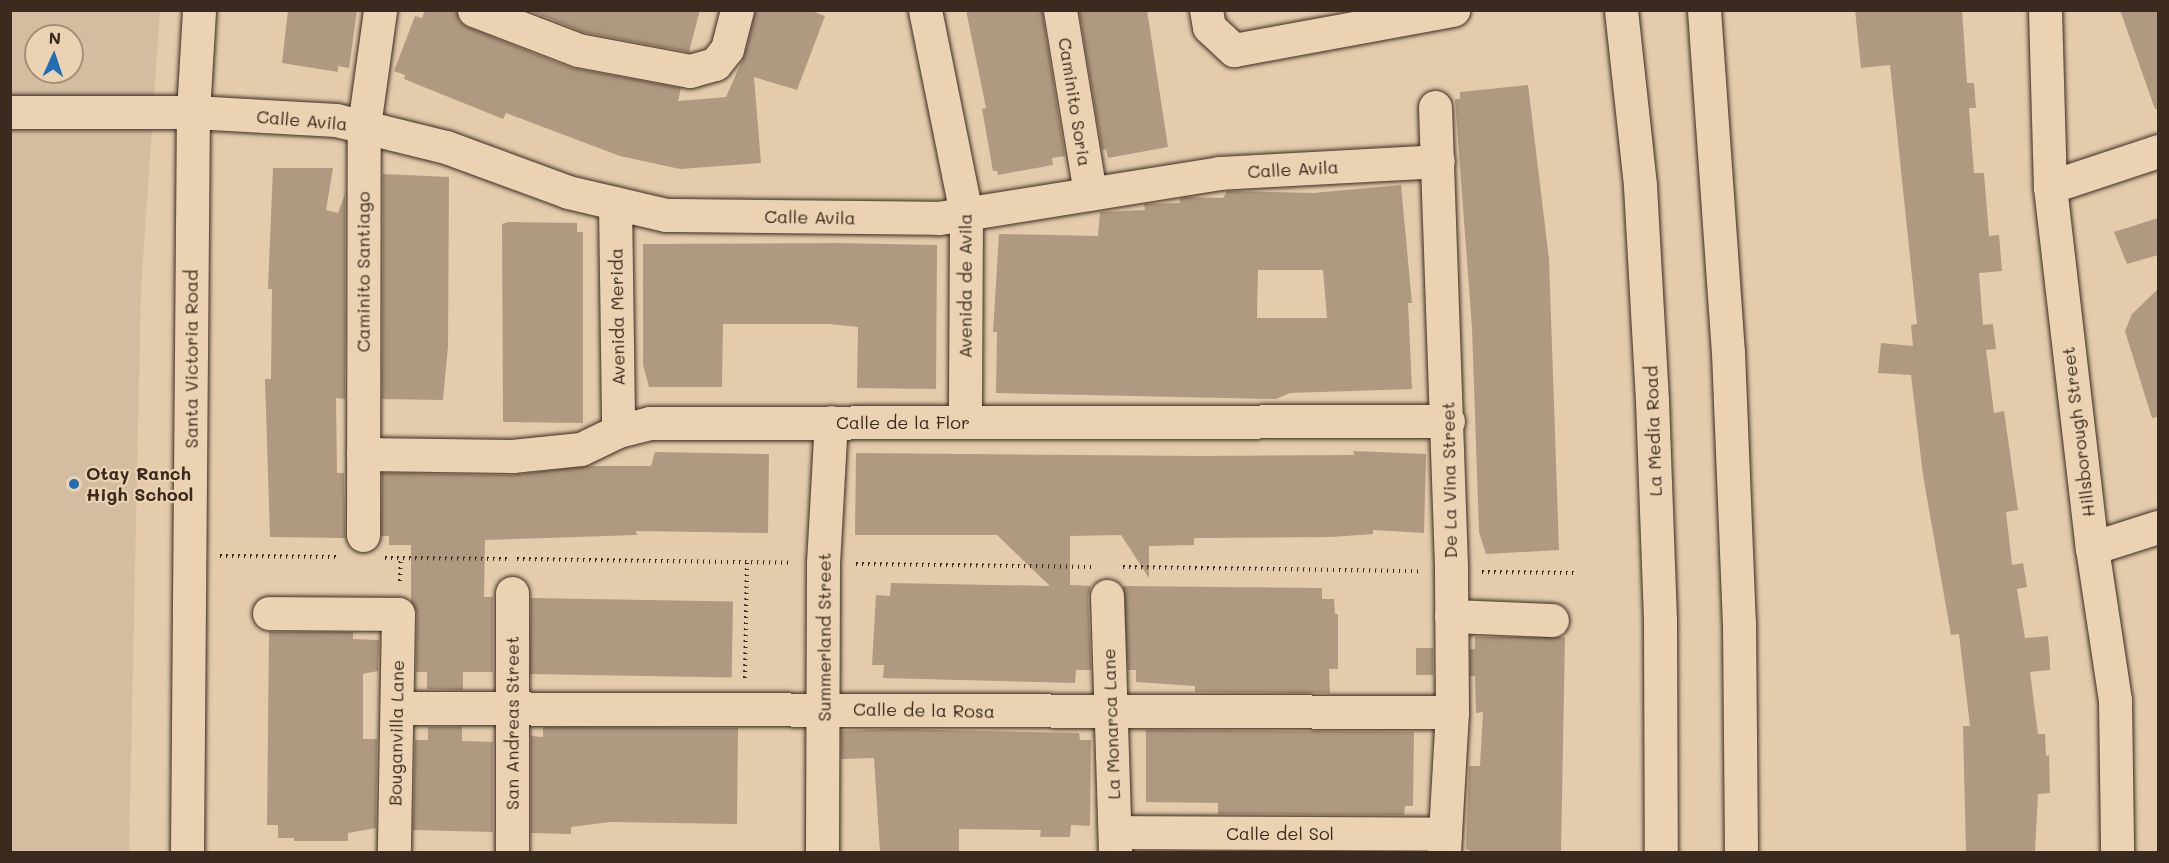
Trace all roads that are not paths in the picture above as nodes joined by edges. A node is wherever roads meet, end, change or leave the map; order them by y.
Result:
1 (199, 10) edge
2 (380, 10) edge
3 (474, 10) edge
4 (737, 10) edge
5 (925, 10) edge
6 (1060, 10) edge
7 (1206, 10) edge
8 (1453, 10) edge
9 (1621, 10) edge
10 (1704, 10) edge
11 (2045, 10) edge
12 (1435, 107) dead end
13 (10, 112) edge
14 (193, 112) junction
15 (363, 126) junction
16 (2158, 150) edge
17 (1438, 161) junction
18 (2050, 187) junction
19 (1090, 194) junction
20 (615, 203) junction
21 (966, 214) junction
22 (1448, 421) junction
23 (831, 422) junction
24 (965, 422) junction
25 (618, 431) junction
26 (363, 454) junction
27 (2158, 527) edge
28 (2092, 548) junction
29 (361, 550) road end
30 (1110, 577) road end
31 (512, 593) dead end
32 (269, 613) dead end
33 (1451, 616) junction
34 (1552, 620) dead end
35 (397, 708) junction
36 (512, 709) junction
37 (824, 709) junction
38 (1452, 712) junction
39 (1109, 713) junction
40 (1115, 842) edge
41 (1444, 843) edge
42 (187, 852) edge
43 (394, 852) edge
44 (512, 852) edge
45 (822, 852) edge
46 (1661, 852) edge
47 (1741, 852) edge
48 (2117, 852) edge

1 - 14 street, Santa Victoria Road
2 - 15 street, Caminito Santiago
3 - 4 street
5 - 21 street, Avenida de Avila
6 - 19 street, Caminito Soria
7 - 8 street
9 - 46 street, La Media Road
10 - 47 street
11 - 18 street, Hillsborough Street
12 - 17 street, De La Vina Street
13 - 14 street, Calle Avila
14 - 15 street, Calle Avila
14 - 42 street, Santa Victoria Road
15 - 20 street, Calle Avila
15 - 26 street, Caminito Santiago
16 - 18 street
17 - 19 street, Calle Avila
17 - 22 street, De La Vina Street
18 - 28 street, Hillsborough Street
19 - 21 street, Calle Avila
20 - 21 street, Calle Avila
20 - 25 street, Avenida Merida
21 - 24 street, Avenida de Avila
22 - 24 street, Calle de la Flor
22 - 33 street, De La Vina Street
23 - 24 street, Calle de la Flor
23 - 25 street, Calle de la Flor
23 - 37 street, Summerland Street
25 - 26 street, Calle de la Flor
26 - 29 street, Caminito Santiago
27 - 28 street
28 - 48 street, Hillsborough Street
30 - 39 street, La Monarca Lane
31 - 36 street, San Andreas Street
32 - 35 street, Bouganvilla Lane
33 - 34 street
33 - 38 street, De La Vina Street
35 - 36 street, Calle de la Rosa
35 - 43 street, Bouganvilla Lane
36 - 37 street, Calle de la Rosa
36 - 44 street, San Andreas Street
37 - 39 street, Calle de la Rosa
37 - 45 street, Summerland Street
38 - 39 street, Calle de la Rosa
38 - 41 street, De La Vina Street
39 - 40 street, La Monarca Lane
40 - 41 street, Calle del Sol

